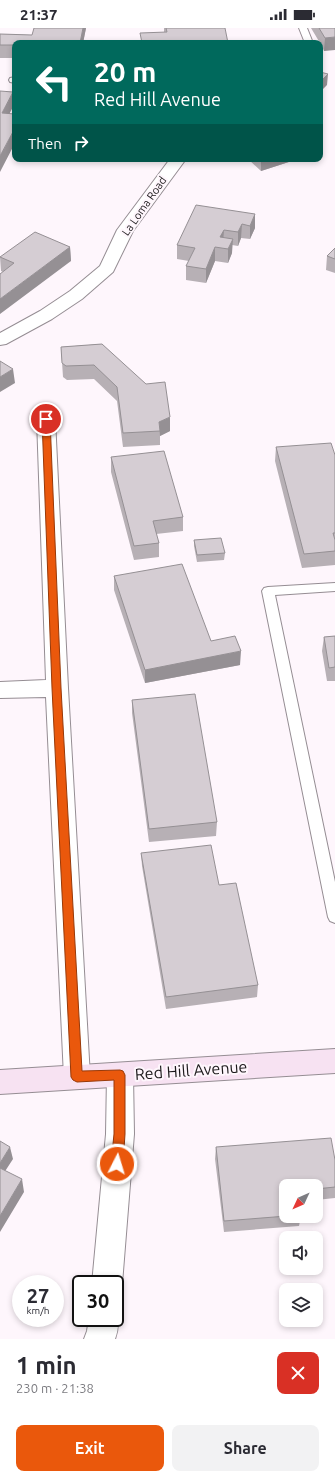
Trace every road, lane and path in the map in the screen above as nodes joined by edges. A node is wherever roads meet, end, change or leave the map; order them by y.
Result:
1 (303, 28) edge
2 (308, 40) edge
3 (176, 162) edge
4 (0, 340) edge
5 (46, 419) dead end
6 (335, 587) edge
7 (57, 688) junction
8 (0, 690) edge
9 (335, 918) edge
10 (335, 1061) edge
11 (120, 1075) junction
12 (77, 1077) junction
13 (0, 1082) edge
14 (108, 1275) edge
15 (103, 1327) edge
16 (99, 1339) edge

1 - 2 lane
3 - 4 street, La Loma Road
5 - 7 street
6 - 9 lane
7 - 8 street
7 - 12 street
10 - 11 main road, Red Hill Avenue
11 - 12 main road, Red Hill Avenue
11 - 14 street
12 - 13 main road, Red Hill Avenue
15 - 16 street

